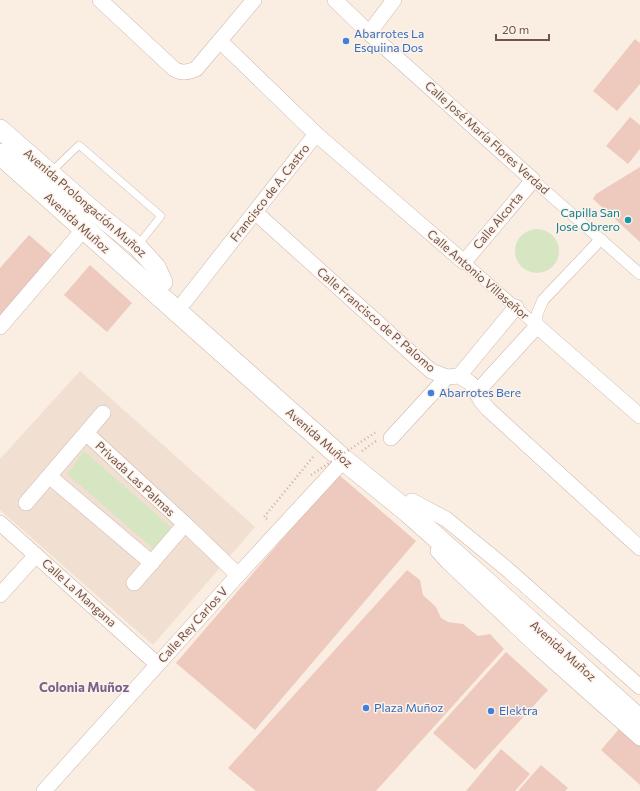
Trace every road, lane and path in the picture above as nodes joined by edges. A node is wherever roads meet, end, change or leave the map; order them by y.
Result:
1 (100, 0) edge
2 (254, 0) edge
3 (335, 0) edge
4 (394, 0) edge
5 (370, 33) junction
6 (220, 41) junction
7 (0, 129) edge
8 (316, 134) junction
9 (0, 140) edge
10 (0, 154) edge
11 (0, 168) edge
12 (50, 173) junction
13 (533, 180) junction
14 (255, 212) junction
15 (78, 236) junction
16 (601, 239) junction
17 (137, 246) junction
18 (464, 262) junction
19 (640, 274) edge
20 (158, 286) junction
21 (185, 301) junction
22 (516, 307) junction
23 (537, 326) junction
24 (0, 327) edge
25 (453, 376) junction
26 (476, 393) junction
27 (103, 413) dead end
28 (640, 416) edge
29 (376, 432) dead end
30 (86, 433) junction
31 (391, 438) dead end
32 (324, 442) junction
33 (344, 460) junction
34 (311, 475) dead end
35 (49, 476) junction
36 (26, 503) dead end
37 (410, 506) junction
38 (272, 522) dead end
39 (0, 523) edge
40 (185, 524) junction
41 (640, 548) edge
42 (36, 555) junction
43 (152, 563) junction
44 (238, 575) junction
45 (134, 583) dead end
46 (0, 595) edge
47 (157, 664) junction
48 (638, 680) edge
49 (640, 701) edge
50 (640, 720) edge
51 (640, 738) edge
52 (44, 791) edge

1 - 6 street
2 - 6 street
3 - 5 street, Calle José María Flores Verdad
4 - 5 street
5 - 13 street, Calle José María Flores Verdad
6 - 8 street, Francisco de A. Castro
7 - 12 street, Avenida Prolongación Muñoz
8 - 14 street, Francisco de A. Castro
8 - 18 street, Calle Antonio Villaseñor
9 - 20 main road, Avenida Muñoz
10 - 20 main road, Avenida Muñoz
11 - 15 street
12 - 17 street, Avenida Prolongación Muñoz
12 - 17 lane
13 - 16 street, Calle José María Flores Verdad
13 - 18 street, Calle Alcorta
14 - 21 street, Francisco de A. Castro
14 - 25 street, Calle Francisco de P. Palomo
15 - 20 street
15 - 24 street
16 - 19 street, Calle José María Flores Verdad
16 - 23 street
17 - 20 street, Avenida Prolongación Muñoz
18 - 22 street, Calle Antonio Villaseñor
20 - 21 main road, Avenida Muñoz
20 - 32 main road, Avenida Muñoz
21 - 37 main road, Avenida Muñoz
22 - 23 street, Calle Antonio Villaseñor
22 - 25 street
23 - 26 street
23 - 28 street, Calle Antonio Villaseñor
25 - 26 street, Calle Francisco de P. Palomo
25 - 31 street
26 - 41 street, Calle Francisco de P. Palomo
27 - 30 street, Privada Las Palmas
29 - 34 path, bridge
30 - 35 street, Privada Las Palmas
30 - 40 street, Privada Las Palmas
32 - 33 main road, Avenida Muñoz
32 - 38 path
33 - 37 main road, Avenida Muñoz
33 - 44 street, Calle Rey Carlos V
35 - 36 street, Privada Las Palmas
35 - 43 street
37 - 48 street
37 - 49 main road, Avenida Muñoz
37 - 50 main road, Avenida Muñoz
37 - 51 street
39 - 42 street, Calle La Mangana
40 - 43 street, Privada Las Palmas
40 - 44 street, Privada Las Palmas
42 - 46 street
42 - 47 street, Calle La Mangana
43 - 45 street, Privada Las Palmas
44 - 47 street, Calle Rey Carlos V
47 - 52 street, Calle Rey Carlos V

